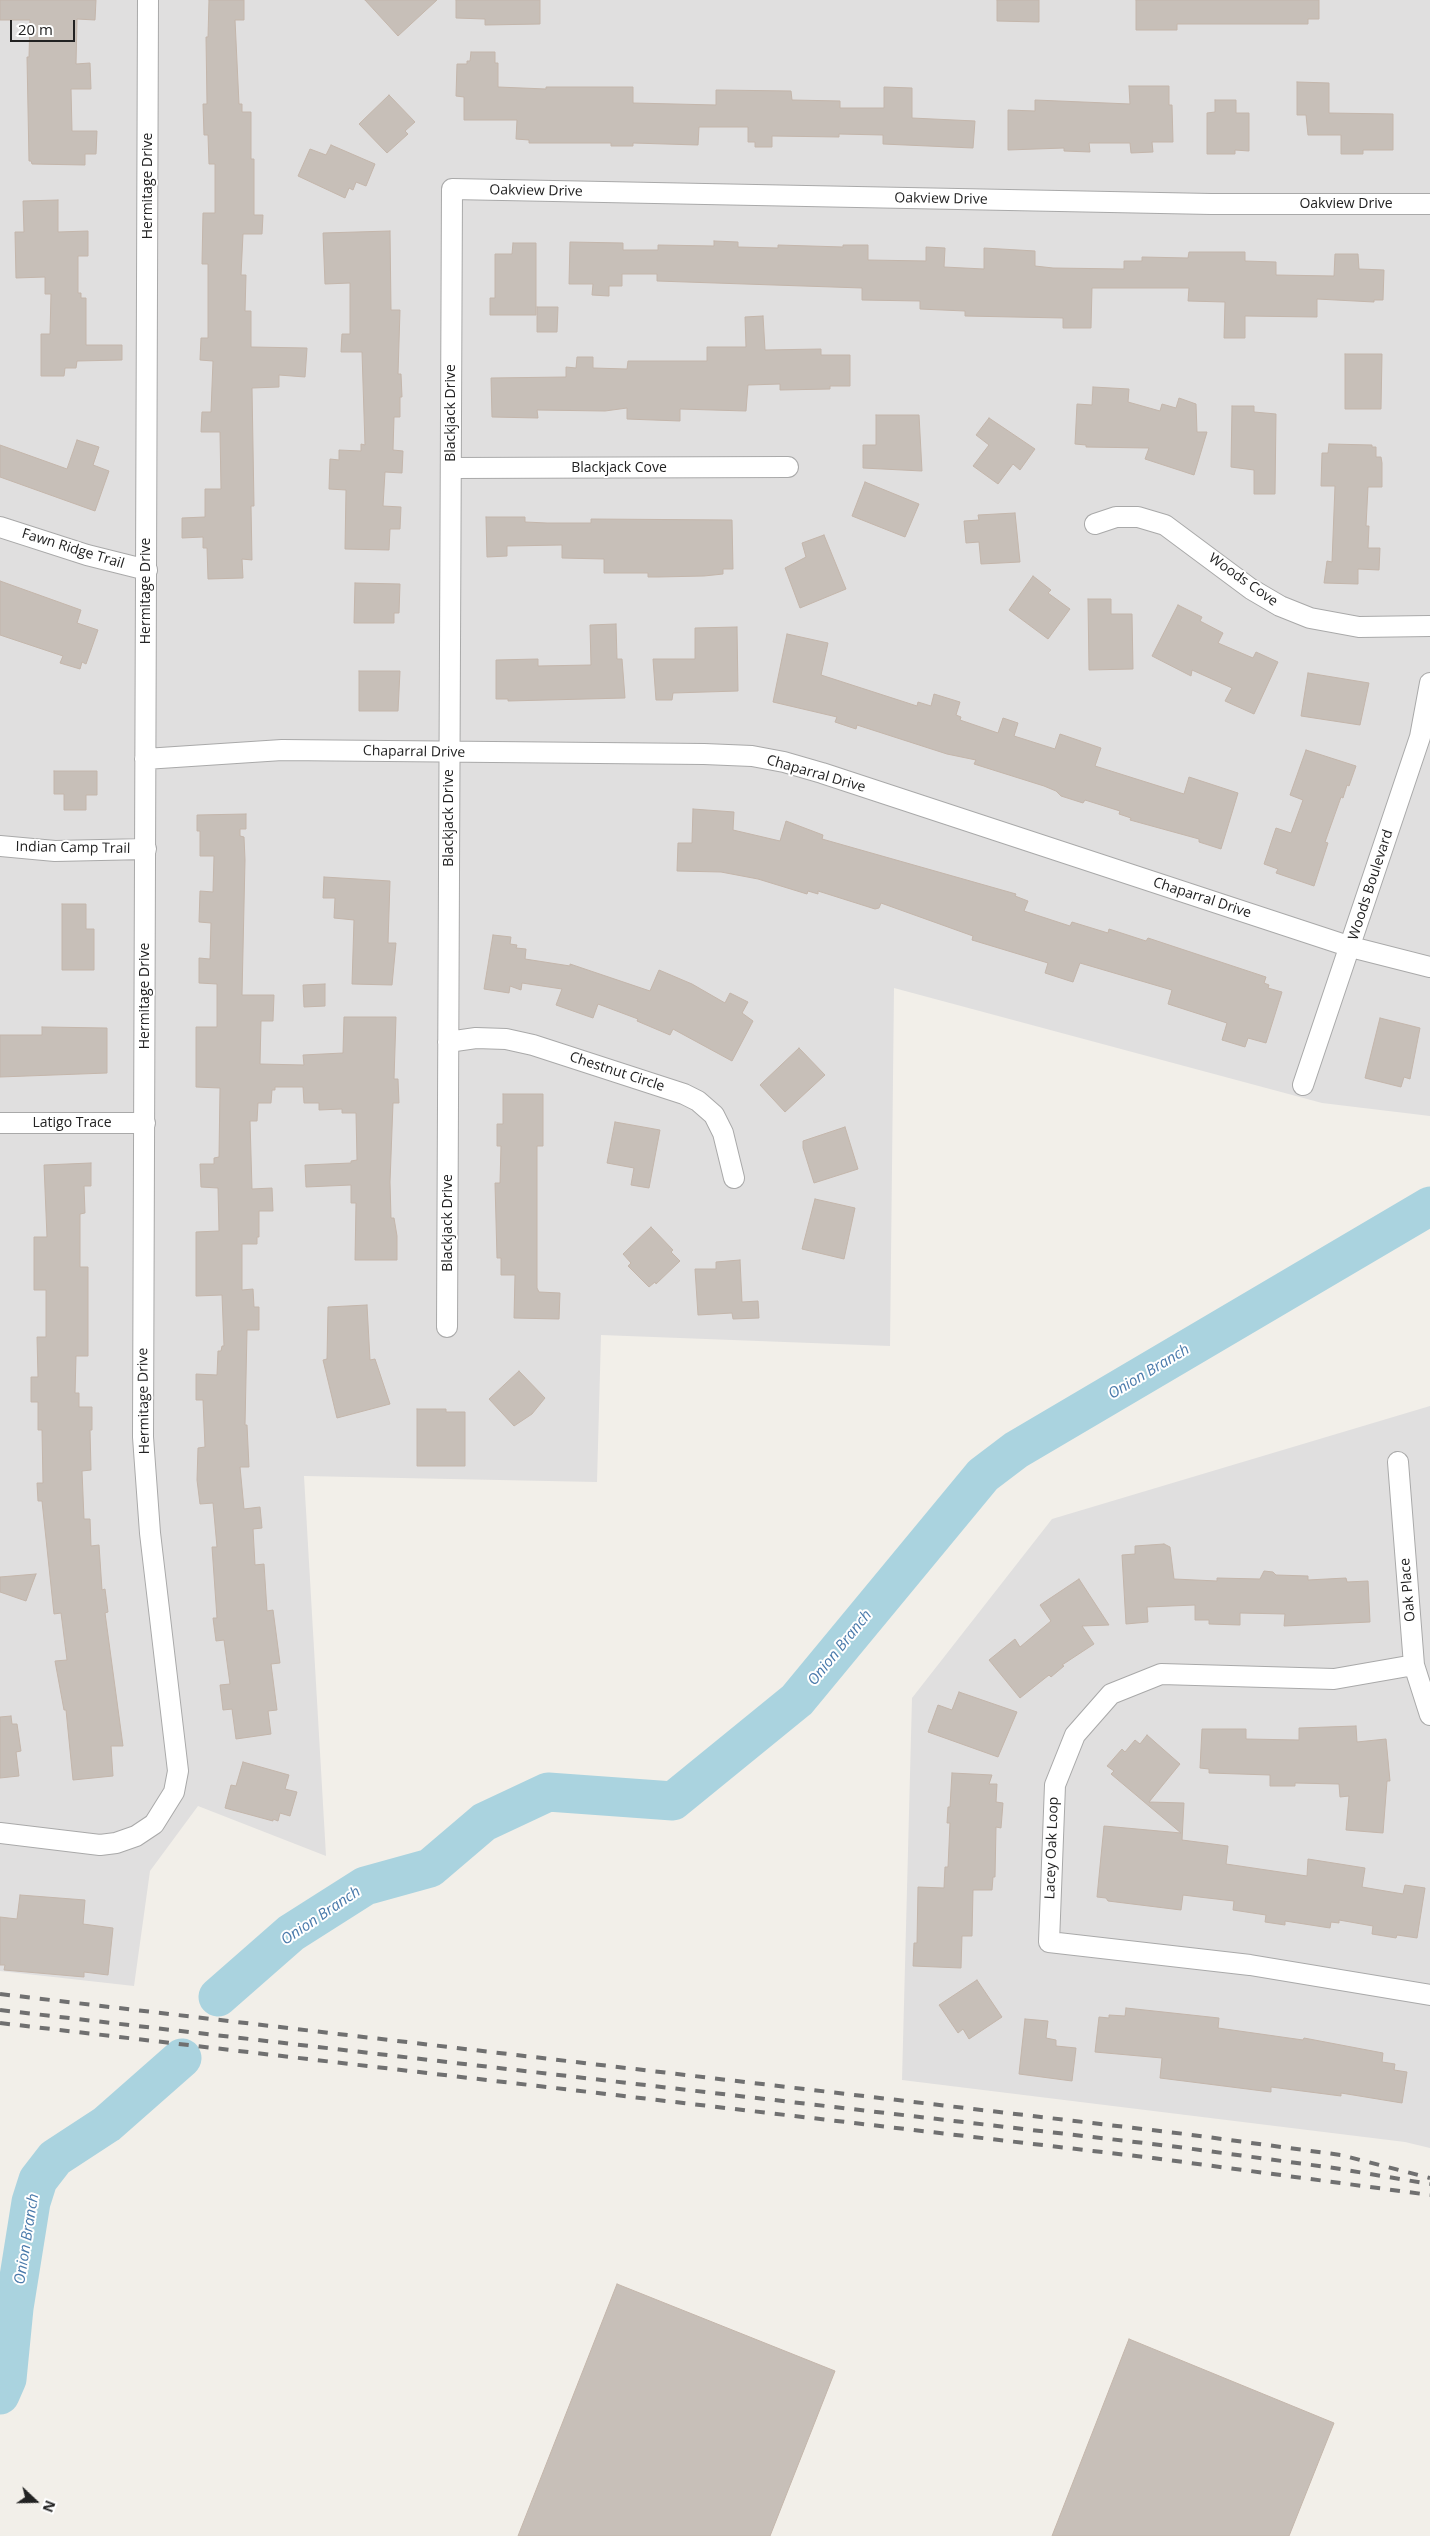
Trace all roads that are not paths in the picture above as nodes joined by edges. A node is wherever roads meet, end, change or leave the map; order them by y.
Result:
1 (148, 0) edge
2 (452, 189) joint
3 (1430, 204) edge
4 (788, 467) dead end
5 (451, 468) junction
6 (1095, 524) dead end
7 (0, 527) edge
8 (146, 570) junction
9 (1430, 626) edge
10 (1430, 683) edge
11 (449, 753) junction
12 (146, 758) junction
13 (0, 846) edge
14 (146, 848) junction
15 (1351, 946) junction
16 (1430, 967) edge
17 (448, 1042) junction
18 (1304, 1085) dead end
19 (0, 1123) edge
20 (144, 1123) junction
21 (734, 1178) dead end
22 (447, 1328) dead end
23 (1398, 1462) dead end
24 (1414, 1665) junction
25 (1430, 1715) edge
26 (0, 1833) edge
27 (1430, 1995) edge

1 - 8 street, Hermitage Drive
2 - 3 street, Oakview Drive
2 - 5 street, Blackjack Drive
4 - 5 street, Blackjack Cove
5 - 11 street, Blackjack Drive
6 - 9 street, Woods Cove
7 - 8 street, Fawn Ridge Trail
8 - 12 street, Hermitage Drive
10 - 15 street, Woods Boulevard
11 - 12 street, Chaparral Drive
11 - 15 street, Chaparral Drive
11 - 17 street, Blackjack Drive
12 - 14 street, Hermitage Drive
13 - 14 street, Indian Camp Trail
14 - 20 street, Hermitage Drive
15 - 16 street, Chaparral Drive
15 - 18 street, Woods Boulevard
17 - 21 street, Chestnut Circle
17 - 22 street, Blackjack Drive
19 - 20 street, Latigo Trace
20 - 26 street, Hermitage Drive
23 - 24 street, Oak Place
24 - 25 street, Oak Place
24 - 27 street, Lacey Oak Loop

